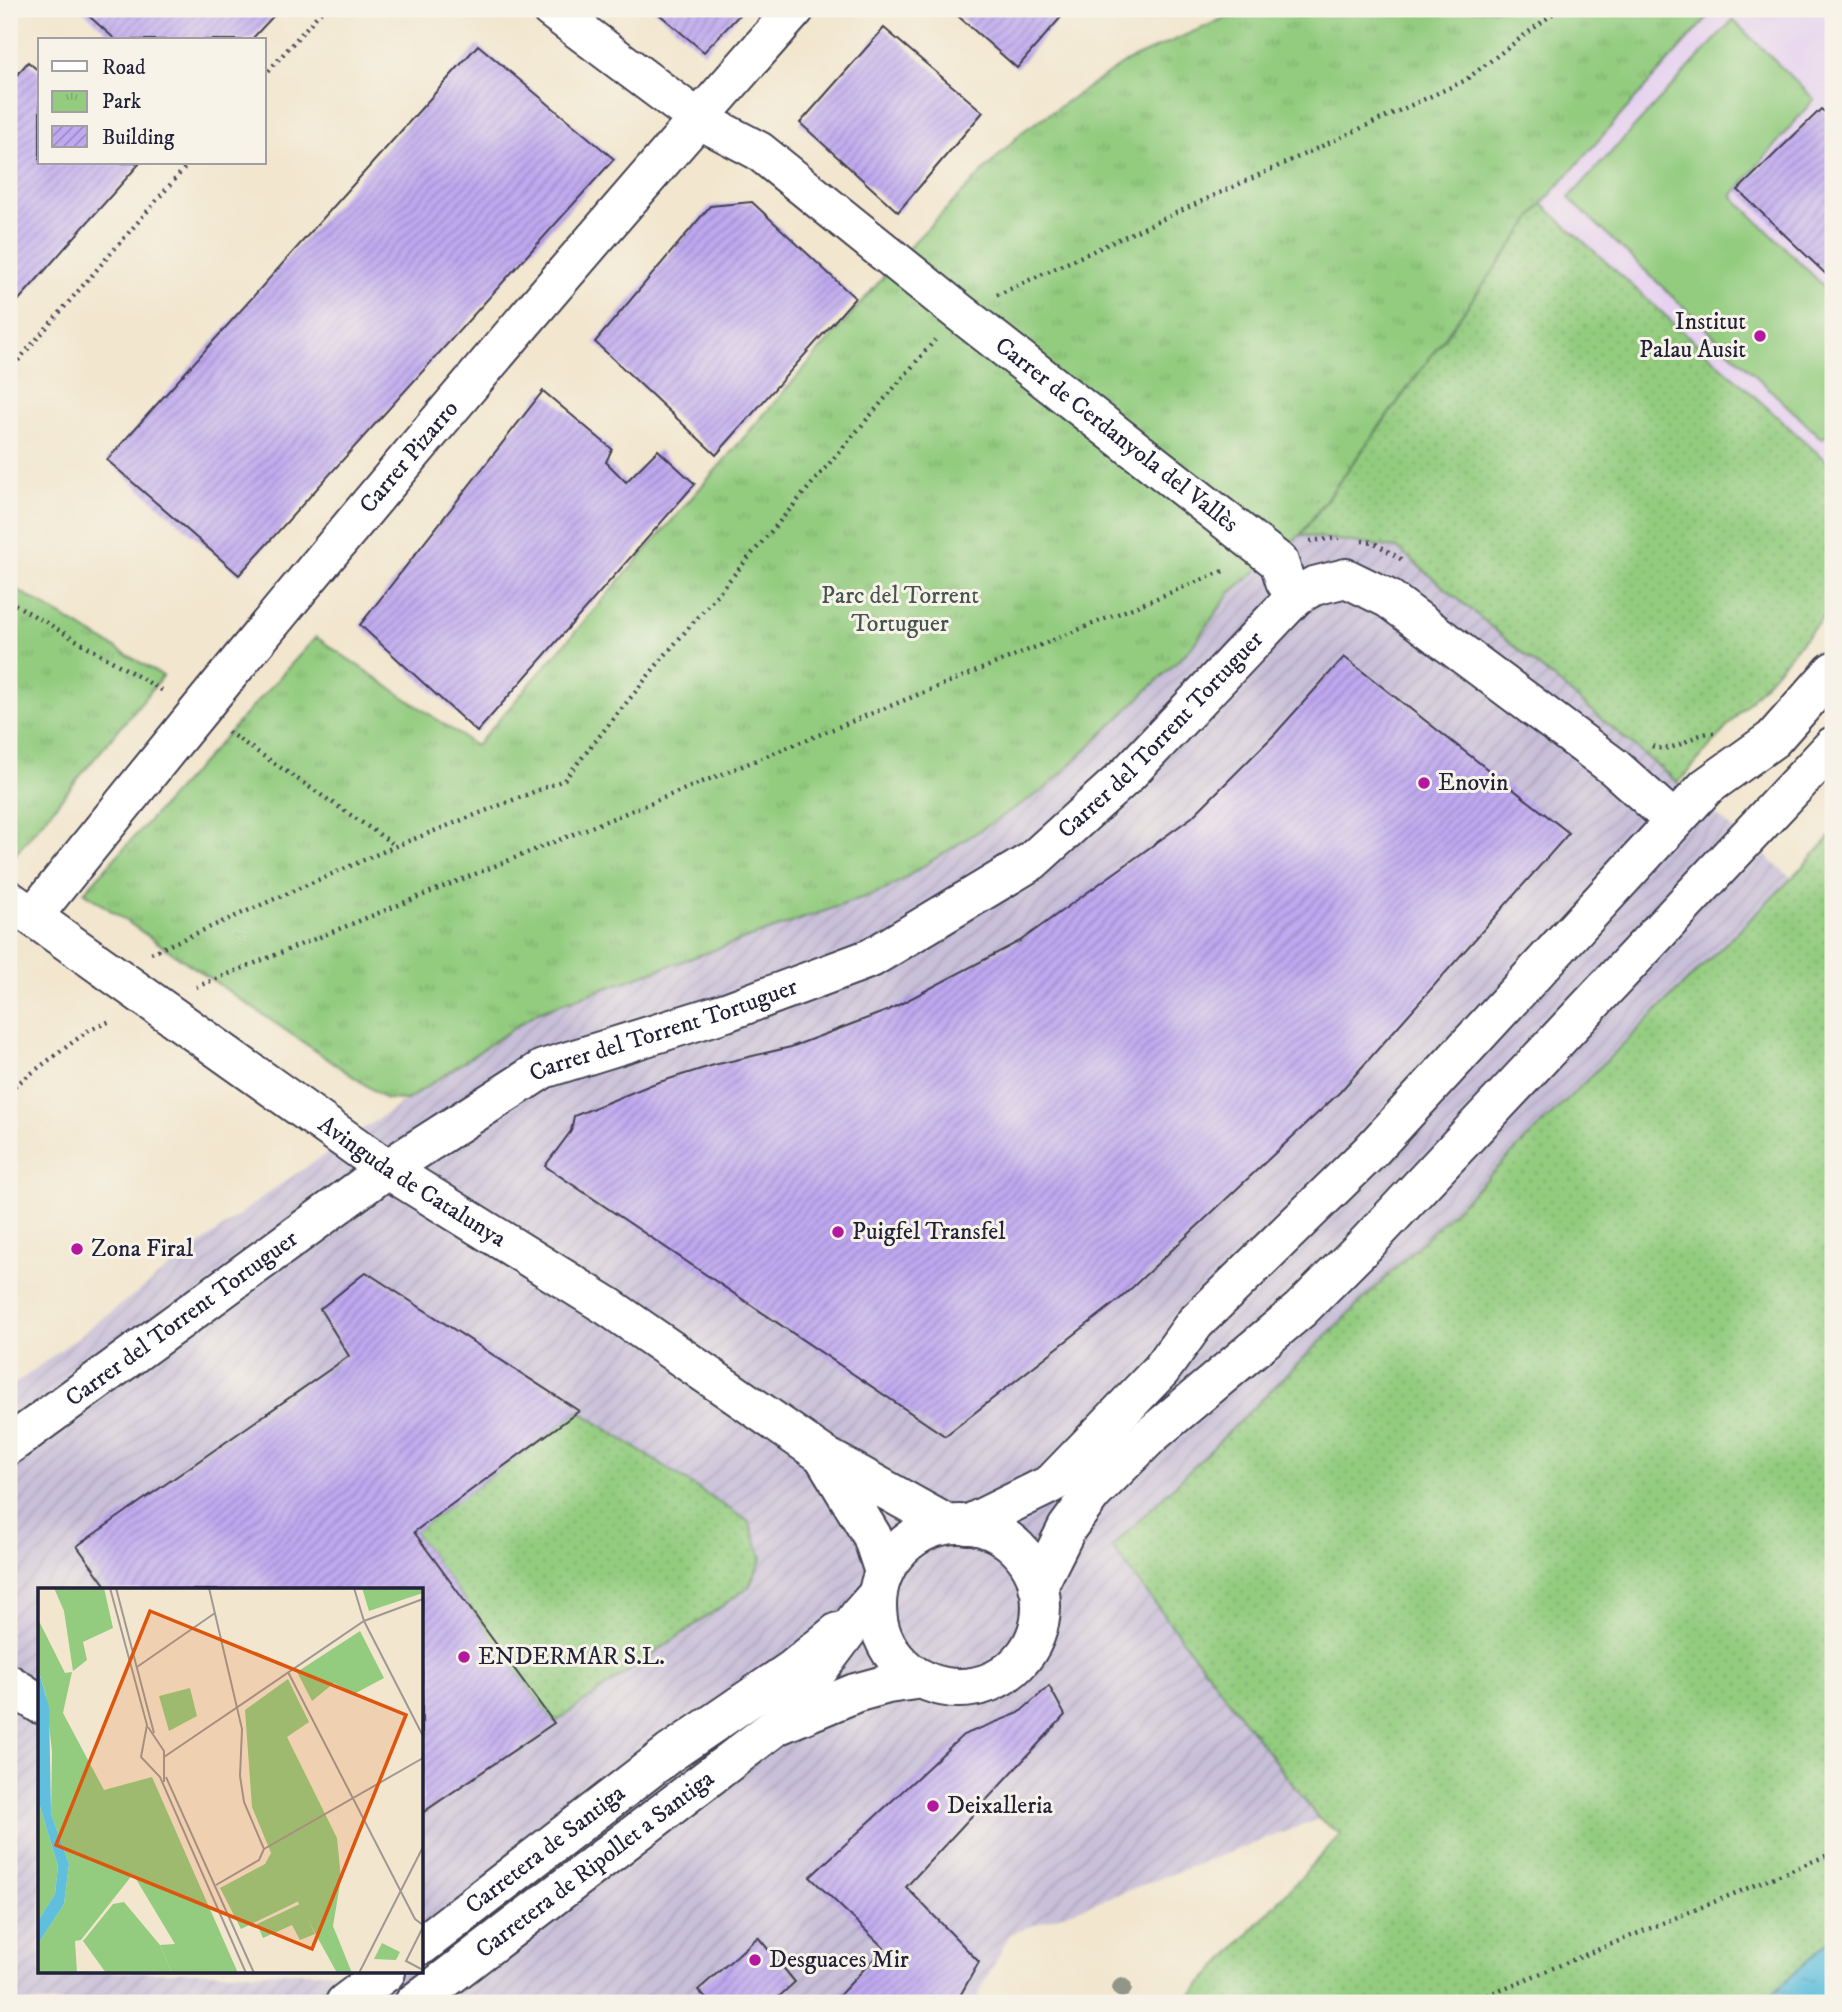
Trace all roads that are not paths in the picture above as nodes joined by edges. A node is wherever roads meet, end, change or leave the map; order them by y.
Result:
1 (551, 9) edge
2 (795, 9) edge
3 (698, 119) junction
4 (1296, 596) junction
5 (1833, 671) edge
6 (1833, 746) edge
7 (1674, 821) junction
8 (21, 907) edge
9 (387, 1170) junction
10 (1150, 1436) junction
11 (9, 1444) edge
12 (823, 1455) junction
13 (1055, 1480) junction
14 (957, 1525) junction
15 (1038, 1586) junction
16 (874, 1593) junction
17 (922, 1679) junction
18 (9, 1684) edge
19 (38, 1703) edge
20 (776, 1726) junction
21 (670, 1753) joint
22 (424, 1943) edge
23 (383, 1974) edge
24 (345, 2003) edge
25 (414, 2003) edge

1 - 3 street, Carrer de Cerdanyola del Vallès
2 - 3 street, Carrer Pizarro
3 - 4 street, Carrer de Cerdanyola del Vallès
3 - 8 street, Carrer Pizarro
4 - 7 street
4 - 9 street, Carrer del Torrent Tortuguer
5 - 7 street
6 - 10 street
7 - 13 street
8 - 9 street, Avinguda de Catalunya
9 - 11 street, Carrer del Torrent Tortuguer
9 - 12 street, Avinguda de Catalunya
10 - 13 street
10 - 15 street
12 - 14 street, Avinguda de Catalunya
12 - 16 street, Avinguda de Catalunya
13 - 14 street
14 - 15 street
14 - 16 street
15 - 17 street
16 - 17 street
16 - 20 street
16 - 21 street, Carretera de Ripollet a Santiga
17 - 20 street
18 - 19 street
20 - 25 street, Carretera de Ripollet a Santiga
21 - 22 street, Carretera de Santiga
23 - 24 street

